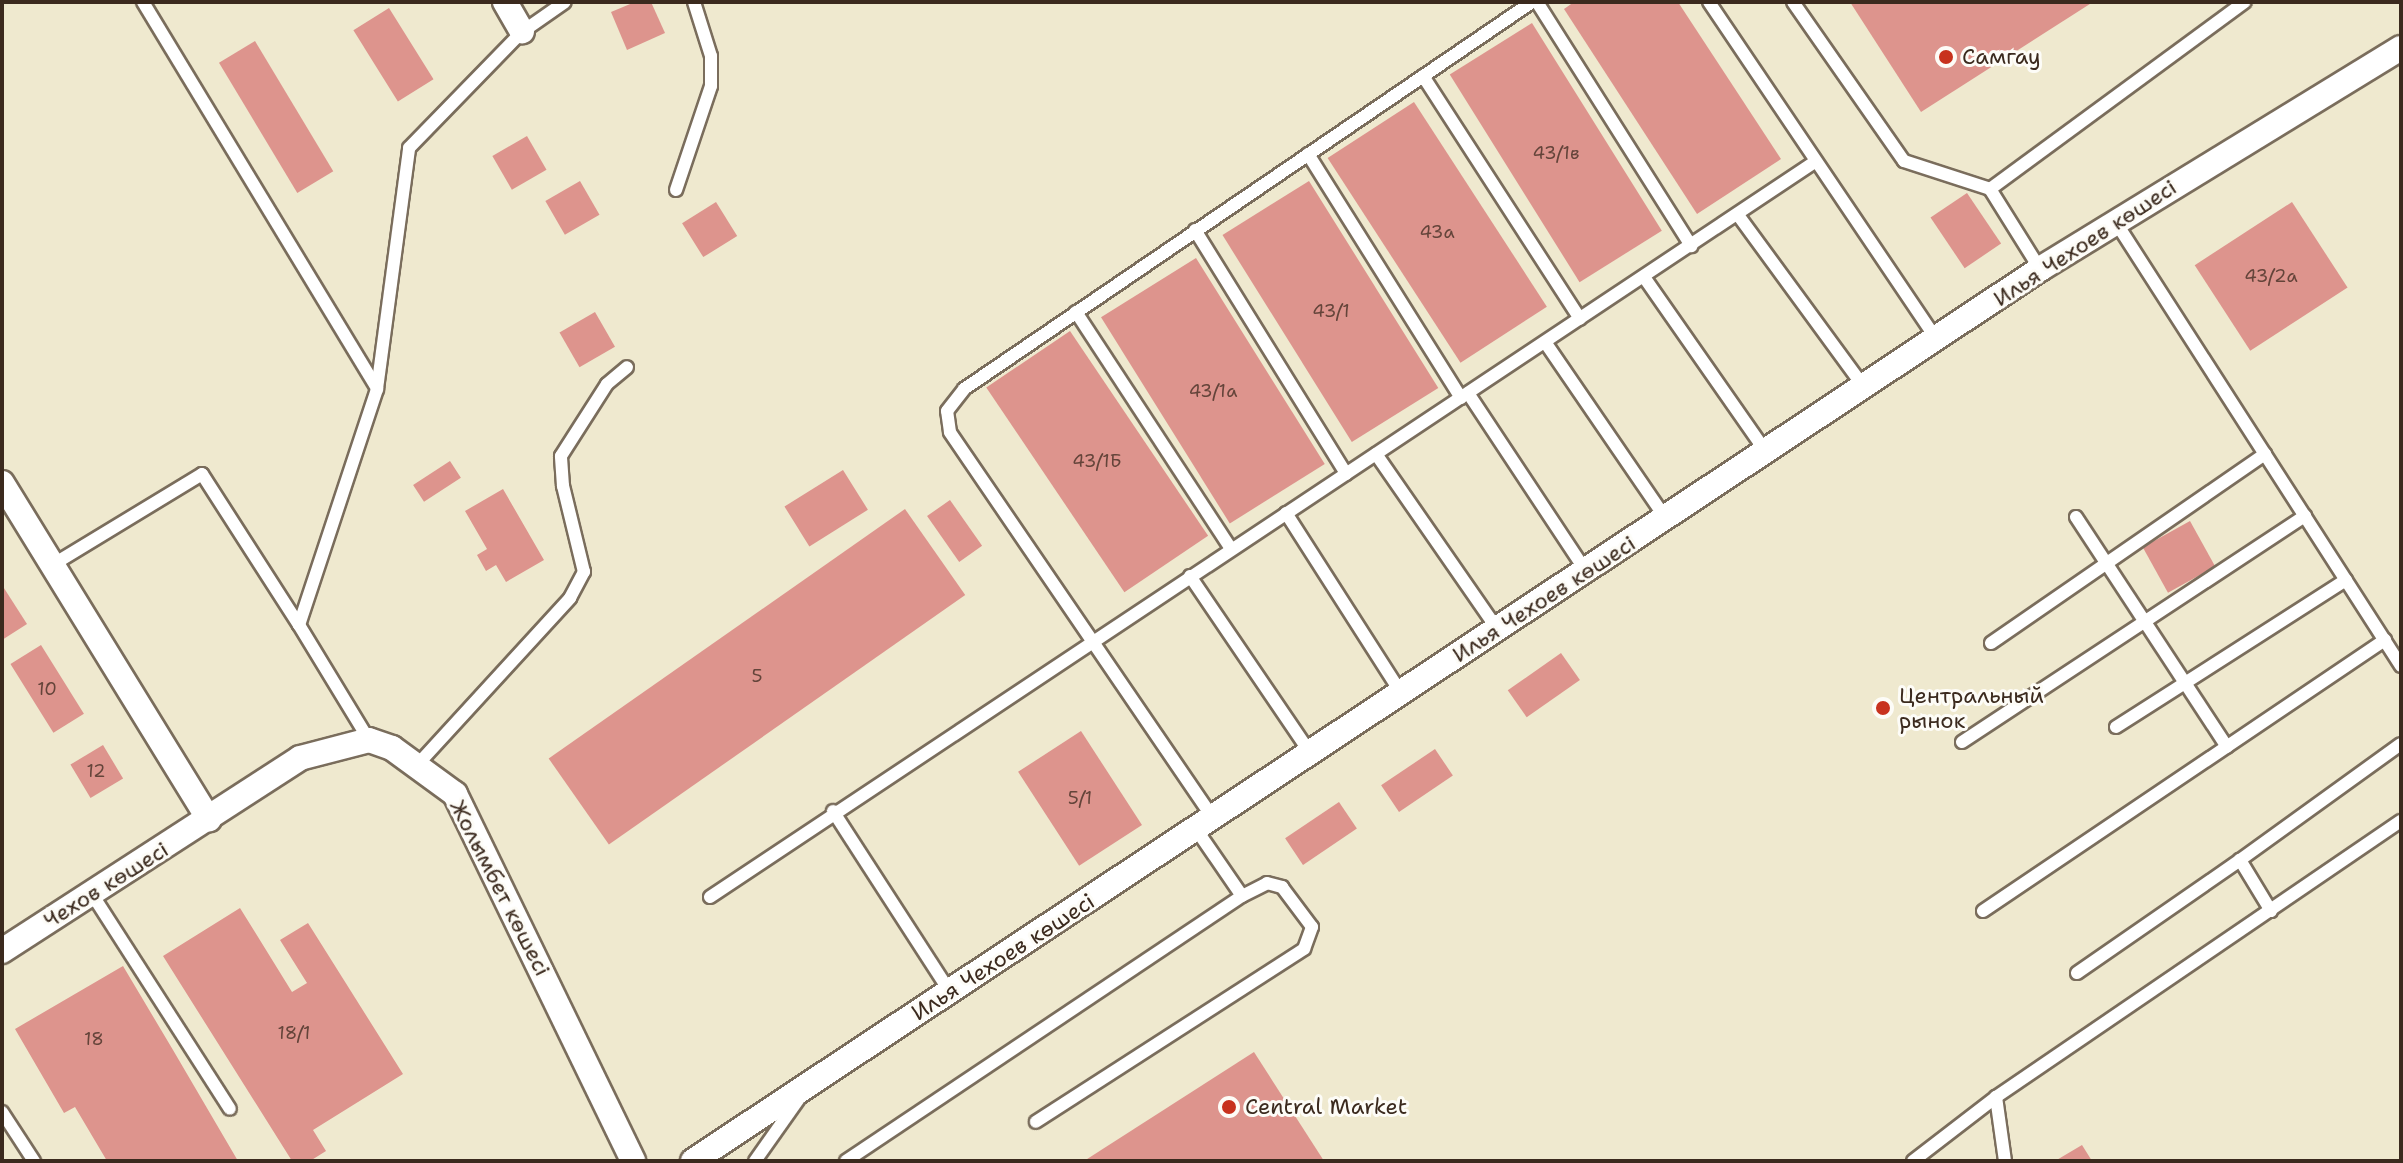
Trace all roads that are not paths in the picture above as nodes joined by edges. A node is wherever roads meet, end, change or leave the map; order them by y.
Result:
1 (143, 2) edge
2 (505, 2) edge
3 (565, 2) edge
4 (694, 2) edge
5 (1534, 2) edge
6 (1709, 2) edge
7 (1793, 2) edge
8 (2245, 2) edge
9 (522, 32) junction
10 (2401, 48) edge
11 (1423, 76) junction
12 (1308, 154) junction
13 (1813, 163) junction
14 (1990, 189) junction
15 (676, 190) dead end
16 (1738, 215) junction
17 (2115, 221) junction
18 (1195, 230) junction
19 (1691, 246) junction
20 (2040, 269) junction
21 (1644, 277) junction
22 (1076, 312) junction
23 (1580, 319) junction
24 (1937, 340) junction
25 (1545, 342) junction
26 (627, 367) dead end
27 (1864, 388) junction
28 (377, 389) junction
29 (1464, 395) junction
30 (1766, 452) junction
31 (1376, 454) junction
32 (2265, 454) junction
33 (1346, 474) junction
34 (2, 483) edge
35 (1286, 513) junction
36 (2305, 516) junction
37 (2076, 517) dead end
38 (1666, 519) junction
39 (1231, 549) junction
40 (2109, 562) junction
41 (49, 567) junction
42 (1586, 571) junction
43 (1190, 576) junction
44 (2346, 580) junction
45 (2146, 620) junction
46 (299, 625) junction
47 (1498, 630) junction
48 (2385, 640) junction
49 (1093, 642) junction
50 (1991, 643) dead end
51 (2401, 666) edge
52 (2184, 683) junction
53 (1401, 693) junction
54 (2116, 727) dead end
55 (369, 740) junction
56 (1962, 742) dead end
57 (2401, 744) edge
58 (2227, 747) junction
59 (1311, 754) junction
60 (419, 763) junction
61 (833, 811) junction
62 (209, 820) junction
63 (2401, 821) edge
64 (1205, 823) junction
65 (2240, 860) junction
66 (92, 894) junction
67 (1242, 896) junction
68 (710, 897) dead end
69 (1983, 911) dead end
70 (2271, 911) junction
71 (2, 951) edge
72 (2077, 973) dead end
73 (950, 992) junction
74 (809, 1084) junction
75 (1996, 1097) junction
76 (230, 1109) dead end
77 (2, 1112) edge
78 (1036, 1122) dead end
79 (34, 1161) edge
80 (633, 1161) edge
81 (693, 1161) edge
82 (755, 1161) edge
83 (846, 1161) edge
84 (1913, 1161) edge
85 (2005, 1161) edge

1 - 28 lane
2 - 9 street
3 - 9 lane
4 - 15 lane
5 - 11 lane
5 - 19 lane
6 - 13 lane
7 - 14 lane
8 - 14 lane
9 - 28 lane
10 - 17 street, Илья Чехоев көшесі
11 - 12 lane
11 - 23 lane
12 - 18 lane
12 - 29 lane
13 - 16 lane
13 - 24 lane
14 - 20 lane
16 - 19 lane
16 - 27 lane
17 - 20 street, Илья Чехоев көшесі
17 - 32 lane
18 - 22 lane
18 - 33 lane
19 - 21 lane
20 - 24 street, Илья Чехоев көшесі
21 - 23 lane
21 - 30 lane
22 - 39 lane
22 - 49 lane
23 - 25 lane
24 - 27 street, Илья Чехоев көшесі
25 - 29 lane
25 - 38 lane
26 - 60 lane
27 - 30 street, Илья Чехоев көшесі
28 - 46 lane
29 - 31 lane
29 - 42 lane
30 - 38 street, Илья Чехоев көшесі
31 - 33 lane
31 - 47 lane
32 - 36 lane
32 - 40 lane
33 - 35 lane
34 - 41 street
35 - 39 lane
35 - 53 lane
36 - 44 lane
36 - 45 lane
37 - 40 lane
38 - 42 street, Илья Чехоев көшесі
39 - 43 lane
40 - 45 lane
40 - 50 lane
41 - 46 lane
41 - 62 street
42 - 47 street, Илья Чехоев көшесі
43 - 49 lane
43 - 59 lane
44 - 48 lane
44 - 52 lane
45 - 52 lane
45 - 56 lane
46 - 55 lane
47 - 53 street, Илья Чехоев көшесі
48 - 51 lane
48 - 58 lane
49 - 61 lane
49 - 64 lane
52 - 54 lane
52 - 58 lane
53 - 59 street, Илья Чехоев көшесі
55 - 60 street, Жолымбет көшесі
55 - 62 street
57 - 65 lane
58 - 69 lane
59 - 64 street, Илья Чехоев көшесі
60 - 80 street, Жолымбет көшесі
61 - 68 lane
61 - 73 lane
62 - 66 street, Чехов көшесі
63 - 70 lane
64 - 67 lane
64 - 73 street, Илья Чехоев көшесі
65 - 70 lane
65 - 72 lane
66 - 71 street, Чехов көшесі
66 - 76 lane
67 - 78 lane
67 - 83 lane
70 - 75 lane
73 - 74 street, Илья Чехоев көшесі
74 - 81 street, Илья Чехоев көшесі
74 - 82 lane
75 - 84 lane
75 - 85 lane
77 - 79 lane

